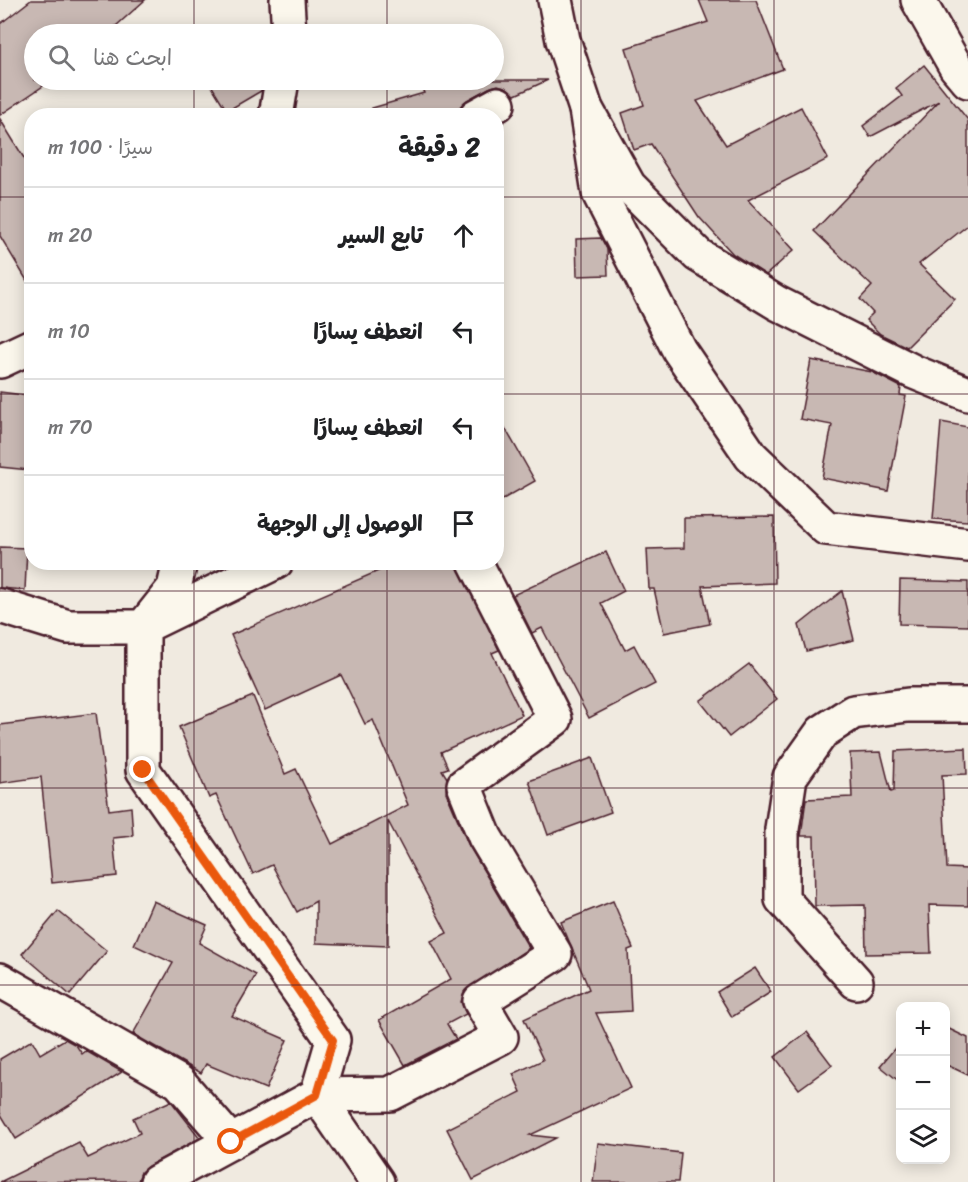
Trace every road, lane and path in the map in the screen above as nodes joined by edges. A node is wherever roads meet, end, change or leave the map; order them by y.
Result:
1 (286, 0) edge
2 (555, 0) edge
3 (918, 0) edge
4 (288, 24) edge
5 (968, 81) edge
6 (280, 90) edge
7 (277, 108) edge
8 (586, 109) junction
9 (24, 350) edge
10 (0, 361) edge
11 (968, 394) edge
12 (968, 545) edge
13 (178, 570) edge
14 (260, 570) edge
15 (480, 570) edge
16 (0, 606) edge
17 (143, 627) junction
18 (968, 705) edge
19 (0, 980) edge
20 (856, 982) dead end
21 (317, 1095) junction
22 (231, 1142) junction
23 (157, 1182) edge
24 (377, 1182) edge

1 - 4 street
2 - 8 street
3 - 5 street
6 - 7 street
8 - 11 street
8 - 12 street
9 - 10 street
13 - 17 street
14 - 17 street
15 - 21 street
16 - 17 street
17 - 21 street
18 - 20 street
19 - 22 street
21 - 22 street
21 - 24 street
22 - 23 street

